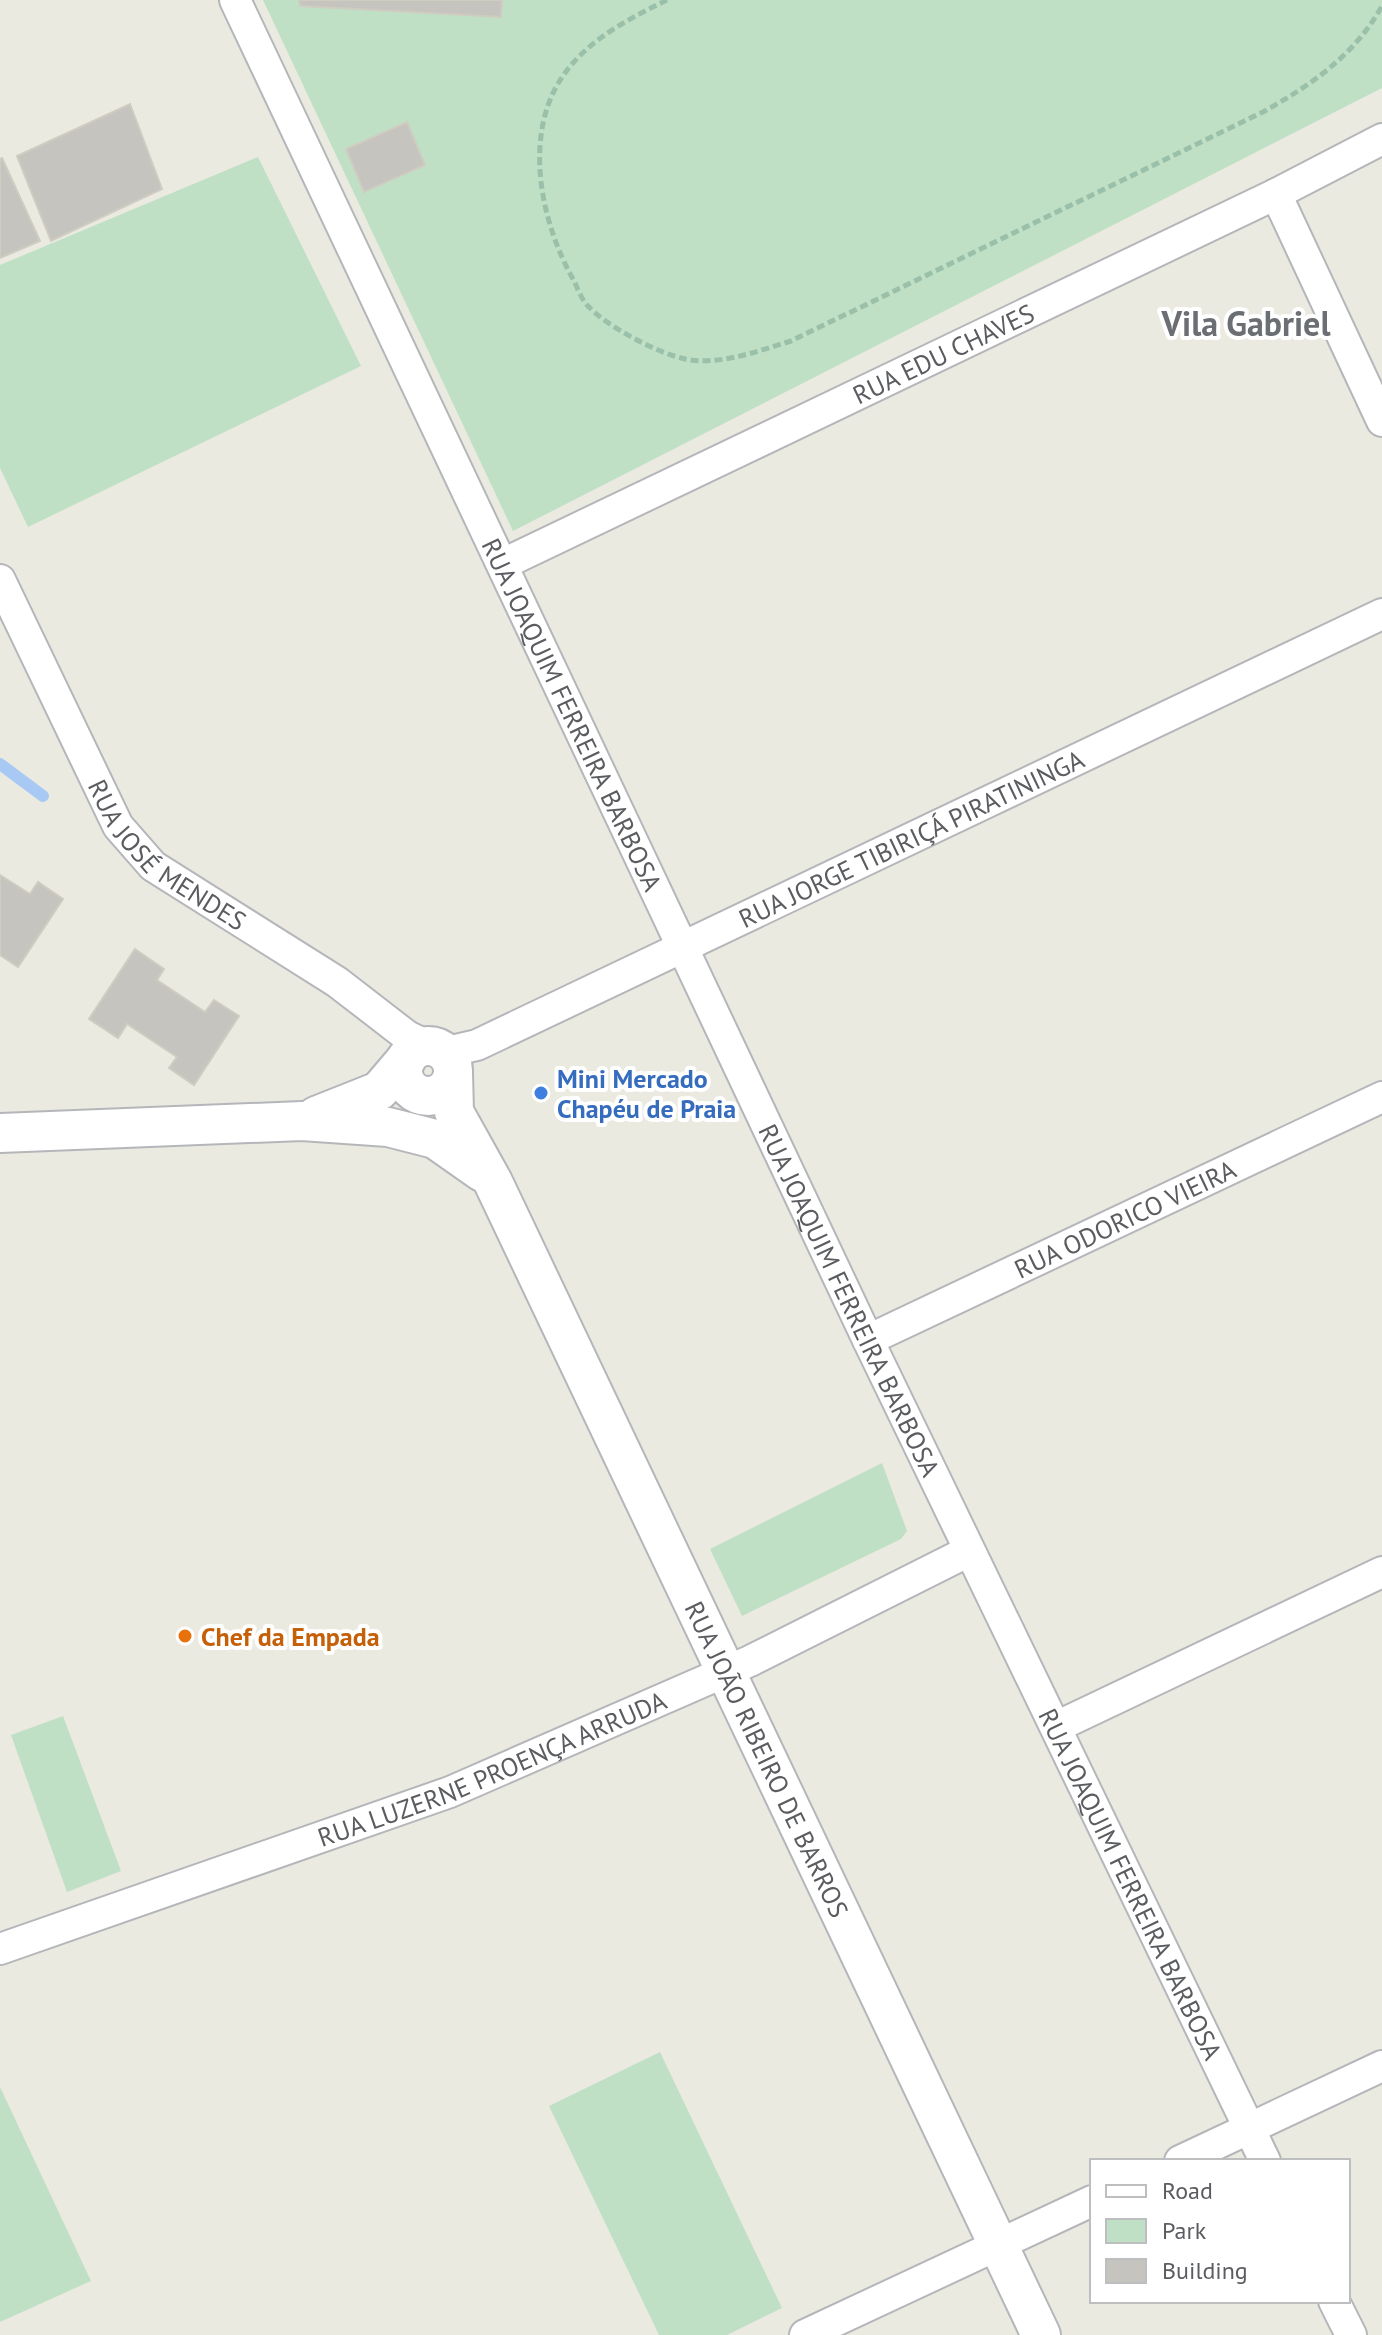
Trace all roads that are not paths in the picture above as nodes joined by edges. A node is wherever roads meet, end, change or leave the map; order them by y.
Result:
1 (235, 0) edge
2 (1382, 139) edge
3 (1276, 194) junction
4 (1382, 421) edge
5 (503, 564) junction
6 (0, 580) edge
7 (1382, 614) edge
8 (683, 948) junction
9 (431, 1056) junction
10 (1382, 1097) edge
11 (302, 1121) junction
12 (0, 1133) edge
13 (493, 1182) junction
14 (868, 1340) junction
15 (969, 1551) junction
16 (1382, 1572) edge
17 (725, 1672) junction
18 (1056, 1727) junction
19 (0, 1949) edge
20 (1382, 2066) edge
21 (1249, 2129) junction
22 (1184, 2159) edge
23 (1264, 2159) edge
24 (1090, 2202) edge
25 (997, 2244) junction
26 (1335, 2303) edge
27 (805, 2335) edge
28 (1041, 2335) edge
29 (1351, 2335) edge

1 - 5 street, RUA JOAQUIM FERREIRA BARBOSA
2 - 3 street, RUA EDU CHAVES
3 - 4 street
3 - 5 street, RUA EDU CHAVES
5 - 8 street, RUA JOAQUIM FERREIRA BARBOSA
6 - 9 street, RUA JOSÉ MENDES
7 - 8 street, RUA JORGE TIBIRIÇÁ PIRATININGA
8 - 9 street, RUA JORGE TIBIRIÇÁ PIRATININGA
8 - 14 street, RUA JOAQUIM FERREIRA BARBOSA
9 - 11 street, RUA JOÃO RIBEIRO DE BARROS
9 - 13 street, RUA JOÃO RIBEIRO DE BARROS
10 - 14 street, RUA ODORICO VIEIRA
11 - 12 street, RUA JOÃO RIBEIRO DE BARROS
11 - 13 street, RUA JOÃO RIBEIRO DE BARROS
13 - 17 street, RUA JOÃO RIBEIRO DE BARROS
14 - 15 street, RUA JOAQUIM FERREIRA BARBOSA
15 - 17 street, RUA LUZERNE PROENÇA ARRUDA
15 - 18 street, RUA JOAQUIM FERREIRA BARBOSA
16 - 18 street
17 - 19 street, RUA LUZERNE PROENÇA ARRUDA
17 - 25 street, RUA JOÃO RIBEIRO DE BARROS
18 - 21 street, RUA JOAQUIM FERREIRA BARBOSA
20 - 21 street
21 - 22 street
21 - 23 street, RUA JOAQUIM FERREIRA BARBOSA
24 - 25 street
25 - 27 street
25 - 28 street, RUA JOÃO RIBEIRO DE BARROS
26 - 29 street

